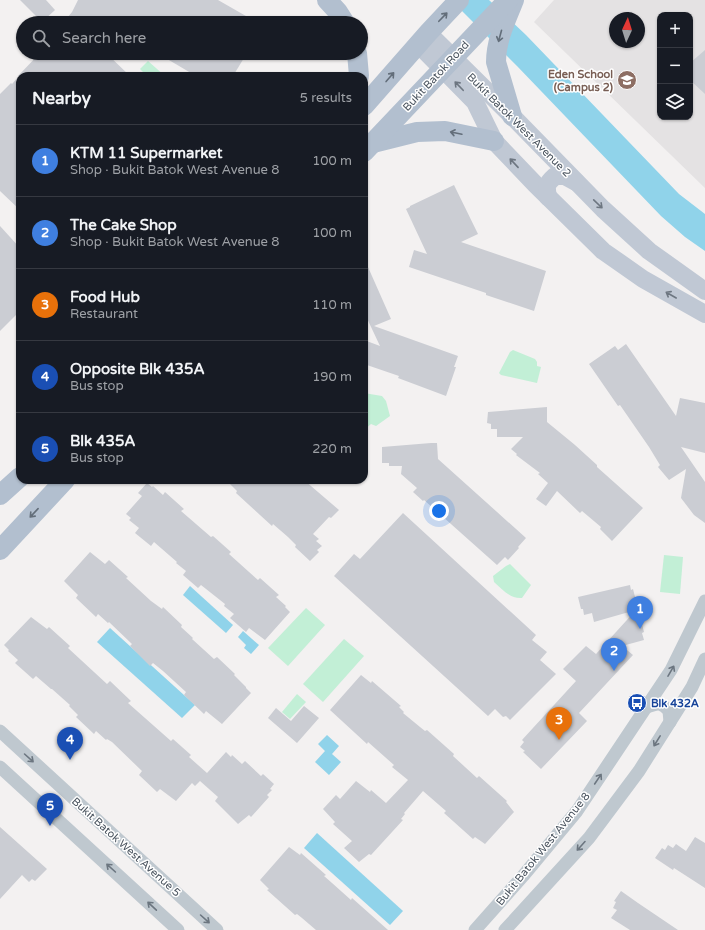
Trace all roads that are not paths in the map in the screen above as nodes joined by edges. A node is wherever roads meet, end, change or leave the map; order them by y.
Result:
1 (327, 0) edge
2 (459, 0) edge
3 (508, 0) edge
4 (514, 0) edge
5 (341, 16) edge
6 (423, 39) junction
7 (358, 60) edge
8 (448, 64) junction
9 (359, 72) edge
10 (368, 101) edge
11 (512, 116) junction
12 (494, 142) junction
13 (368, 148) edge
14 (577, 183) junction
15 (548, 197) junction
16 (705, 292) edge
17 (705, 314) edge
18 (16, 481) edge
19 (61, 484) edge
20 (0, 495) edge
21 (0, 550) edge
22 (705, 601) edge
23 (705, 659) edge
24 (647, 707) junction
25 (670, 722) junction
26 (0, 731) edge
27 (0, 767) edge
28 (178, 930) edge
29 (217, 930) edge
30 (475, 930) edge
31 (505, 930) edge

1 - 5 main road
6 -> 2 main road
3 - 8 main road, Bukit Batok Road
4 -> 11 main road
6 - 8 main road, Bukit Batok West Avenue 2
10 -> 6 main road
7 - 9 main road
8 - 11 main road, Bukit Batok West Avenue 2
12 -> 8 main road, Bukit Batok West Avenue 2
8 - 13 main road, Bukit Batok Road
11 - 14 main road, Bukit Batok West Avenue 2
12 -> 13 main road
15 -> 12 main road, Bukit Batok West Avenue 2
14 - 15 main road, Bukit Batok West Avenue 2
14 -> 16 main road, Bukit Batok West Avenue 2
17 -> 15 main road, Bukit Batok West Avenue 2
18 - 20 main road
19 -> 21 main road
24 -> 22 street, Bukit Batok West Avenue 8
23 - 25 street, Bukit Batok West Avenue 8
24 - 25 street
30 -> 24 street, Bukit Batok West Avenue 8
25 -> 31 street, Bukit Batok West Avenue 8
26 -> 29 street, Bukit Batok West Avenue 5
28 -> 27 street

